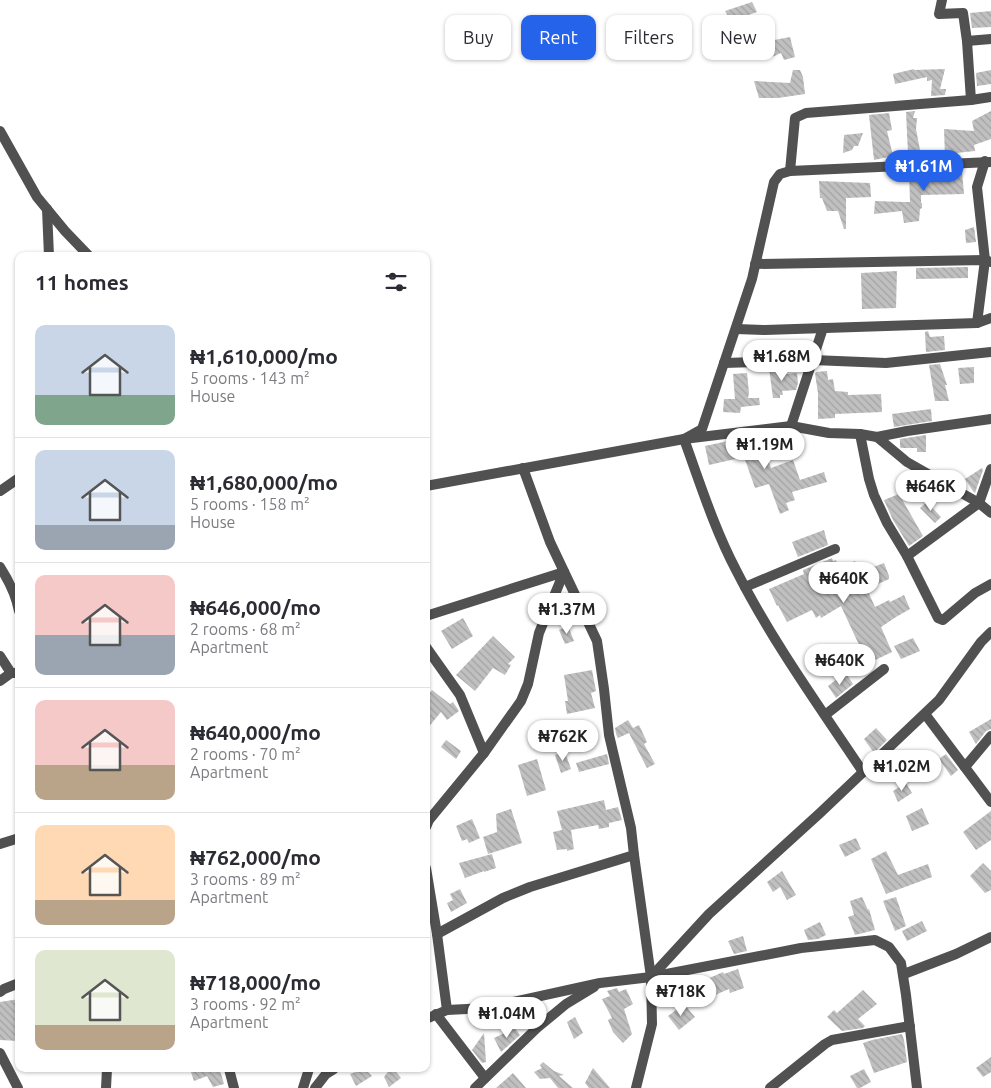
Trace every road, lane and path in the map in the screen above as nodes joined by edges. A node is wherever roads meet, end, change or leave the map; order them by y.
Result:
1 (942, 0) edge
2 (991, 39) edge
3 (967, 40) junction
4 (991, 97) edge
5 (971, 100) junction
6 (0, 131) edge
7 (988, 162) edge
8 (790, 172) junction
9 (47, 209) junction
10 (49, 252) edge
11 (85, 252) edge
12 (988, 261) edge
13 (755, 264) junction
14 (991, 318) edge
15 (978, 323) junction
16 (823, 328) junction
17 (736, 329) junction
18 (991, 352) edge
19 (813, 360) junction
20 (724, 362) junction
21 (991, 419) edge
22 (791, 426) junction
23 (860, 434) junction
24 (878, 436) junction
25 (684, 439) junction
26 (524, 468) junction
27 (991, 469) edge
28 (15, 481) edge
29 (430, 485) edge
30 (0, 491) edge
31 (979, 503) junction
32 (991, 513) edge
33 (835, 550) dead end
34 (907, 556) junction
35 (0, 567) edge
36 (564, 572) junction
37 (991, 584) edge
38 (745, 587) junction
39 (15, 595) edge
40 (430, 615) edge
41 (991, 632) edge
42 (0, 656) edge
43 (430, 656) edge
44 (884, 668) dead end
45 (15, 673) edge
46 (0, 681) edge
47 (925, 714) junction
48 (825, 715) junction
49 (991, 736) edge
50 (484, 753) junction
51 (964, 767) junction
52 (863, 772) junction
53 (991, 802) edge
54 (430, 819) edge
55 (15, 839) edge
56 (0, 844) edge
57 (634, 855) junction
58 (430, 892) edge
59 (437, 934) junction
60 (991, 937) edge
61 (904, 974) junction
62 (651, 977) junction
63 (600, 983) junction
64 (15, 985) edge
65 (0, 992) edge
66 (448, 1010) junction
67 (431, 1017) edge
68 (910, 1026) junction
69 (0, 1053) edge
70 (107, 1072) edge
71 (230, 1072) edge
72 (308, 1072) edge
73 (329, 1072) edge
74 (485, 1078) junction
75 (18, 1088) edge
76 (106, 1088) edge
77 (234, 1088) edge
78 (303, 1088) edge
79 (315, 1088) edge
80 (475, 1088) edge
81 (636, 1088) edge
82 (770, 1088) edge
83 (917, 1088) edge

1 - 3 street
2 - 3 street
3 - 5 street
4 - 5 street
5 - 8 street
6 - 9 street
7 - 8 street
7 - 12 street
8 - 13 street
9 - 10 street
9 - 11 street
12 - 13 street
12 - 15 street
13 - 17 street
14 - 15 street
15 - 16 street
16 - 17 street
16 - 19 street
17 - 20 street
18 - 19 street
19 - 20 street
19 - 22 street
20 - 25 street
21 - 24 street
22 - 23 street
22 - 25 street
23 - 24 street
23 - 34 street
24 - 31 street
25 - 26 street
25 - 38 street
26 - 29 street
26 - 36 street
27 - 31 street
28 - 30 street
31 - 32 street
31 - 34 street
33 - 38 street
34 - 37 street
35 - 39 street
36 - 40 street
36 - 50 street
36 - 57 street
38 - 48 street
41 - 47 street
42 - 45 street
43 - 50 street
44 - 48 street
45 - 46 street
47 - 51 street
47 - 52 street
48 - 52 street
49 - 51 street
50 - 54 street
51 - 53 street
52 - 62 street
55 - 56 street
57 - 59 street
57 - 62 street
58 - 59 street
59 - 66 street
60 - 61 street
61 - 62 street
61 - 68 street
62 - 63 street
62 - 81 street
63 - 66 street
63 - 74 street
64 - 65 street
66 - 67 street
67 - 74 street
68 - 82 street
68 - 83 street
69 - 75 street
70 - 76 street
71 - 77 street
72 - 78 street
73 - 79 street
74 - 80 street

